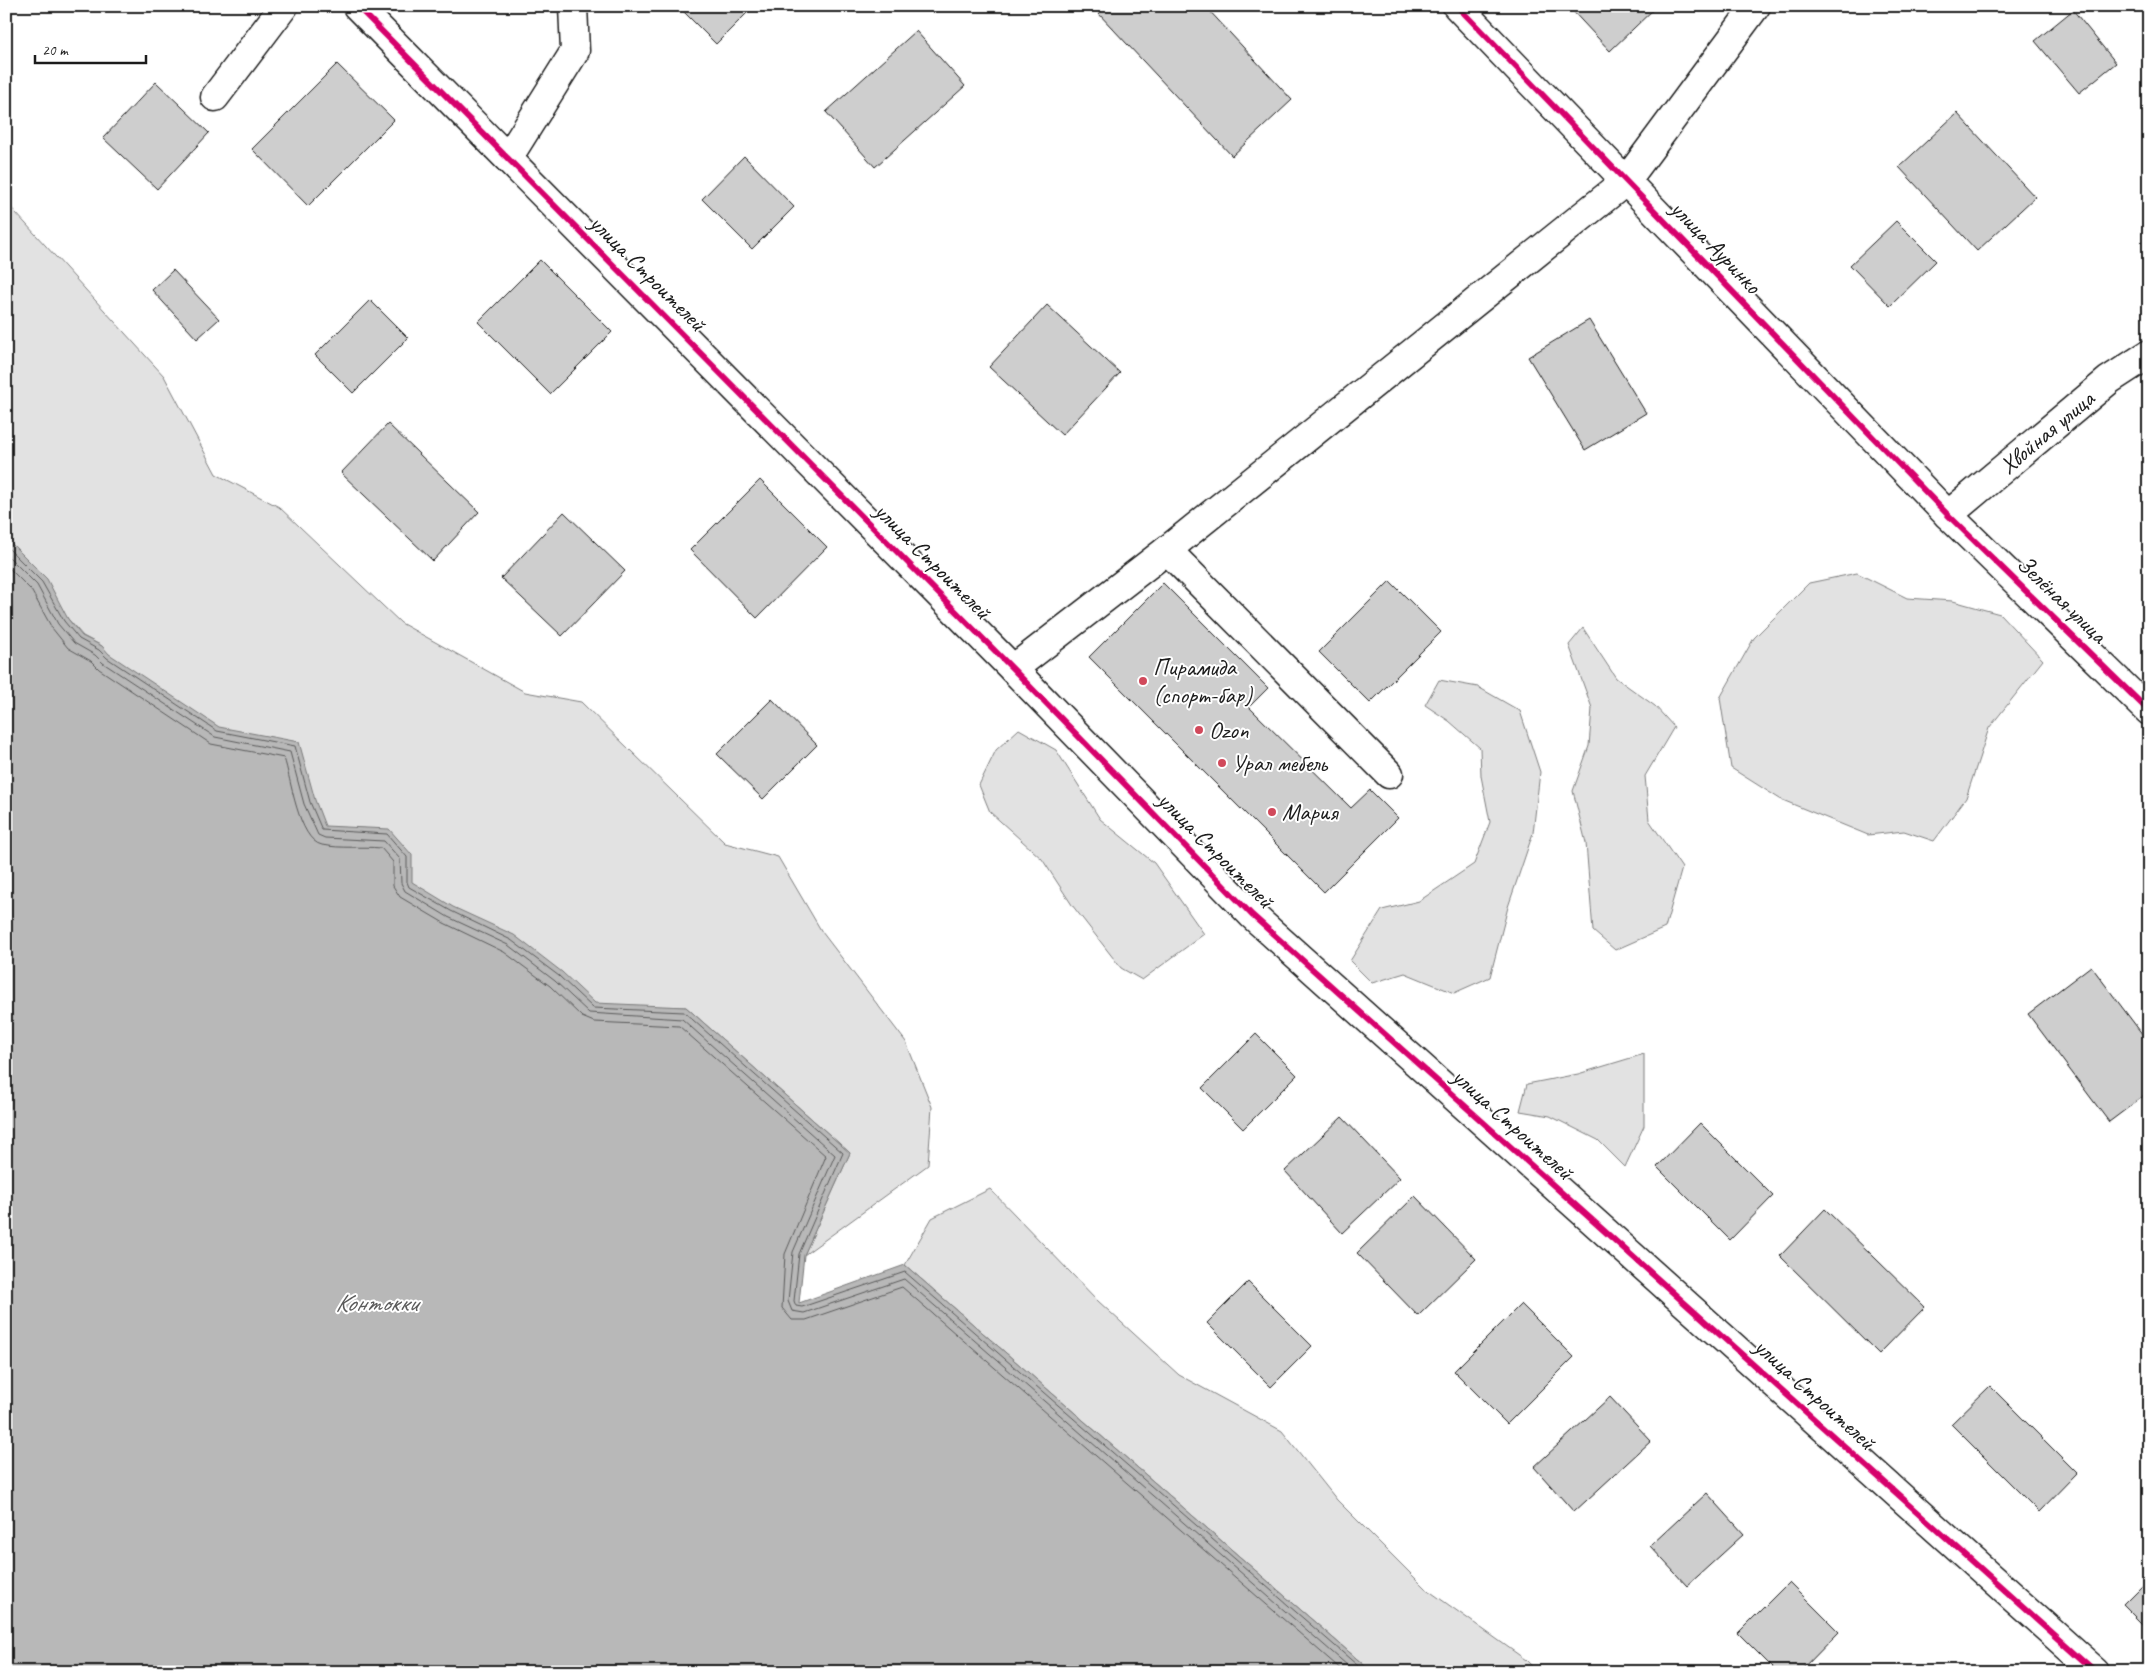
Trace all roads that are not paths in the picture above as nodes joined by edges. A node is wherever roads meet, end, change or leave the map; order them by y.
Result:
1 (284, 6) edge
2 (357, 6) edge
3 (573, 6) edge
4 (1456, 6) edge
5 (1756, 6) edge
6 (215, 97) dead end
7 (508, 158) junction
8 (1626, 181) junction
9 (2149, 354) edge
10 (1948, 515) junction
11 (1167, 550) junction
12 (1013, 669) junction
13 (2149, 711) edge
14 (1389, 774) dead end
15 (2096, 1672) edge

1 - 6 street
2 - 7 street, улица Строителей
3 - 7 street
4 - 8 street, улица Ауринко
5 - 8 street
7 - 12 street, улица Строителей
8 - 10 street, улица Ауринко
8 - 11 street
9 - 10 street, Хвойная улица
10 - 13 street, Зелёная улица
11 - 12 street
11 - 14 street
12 - 15 street, улица Строителей

